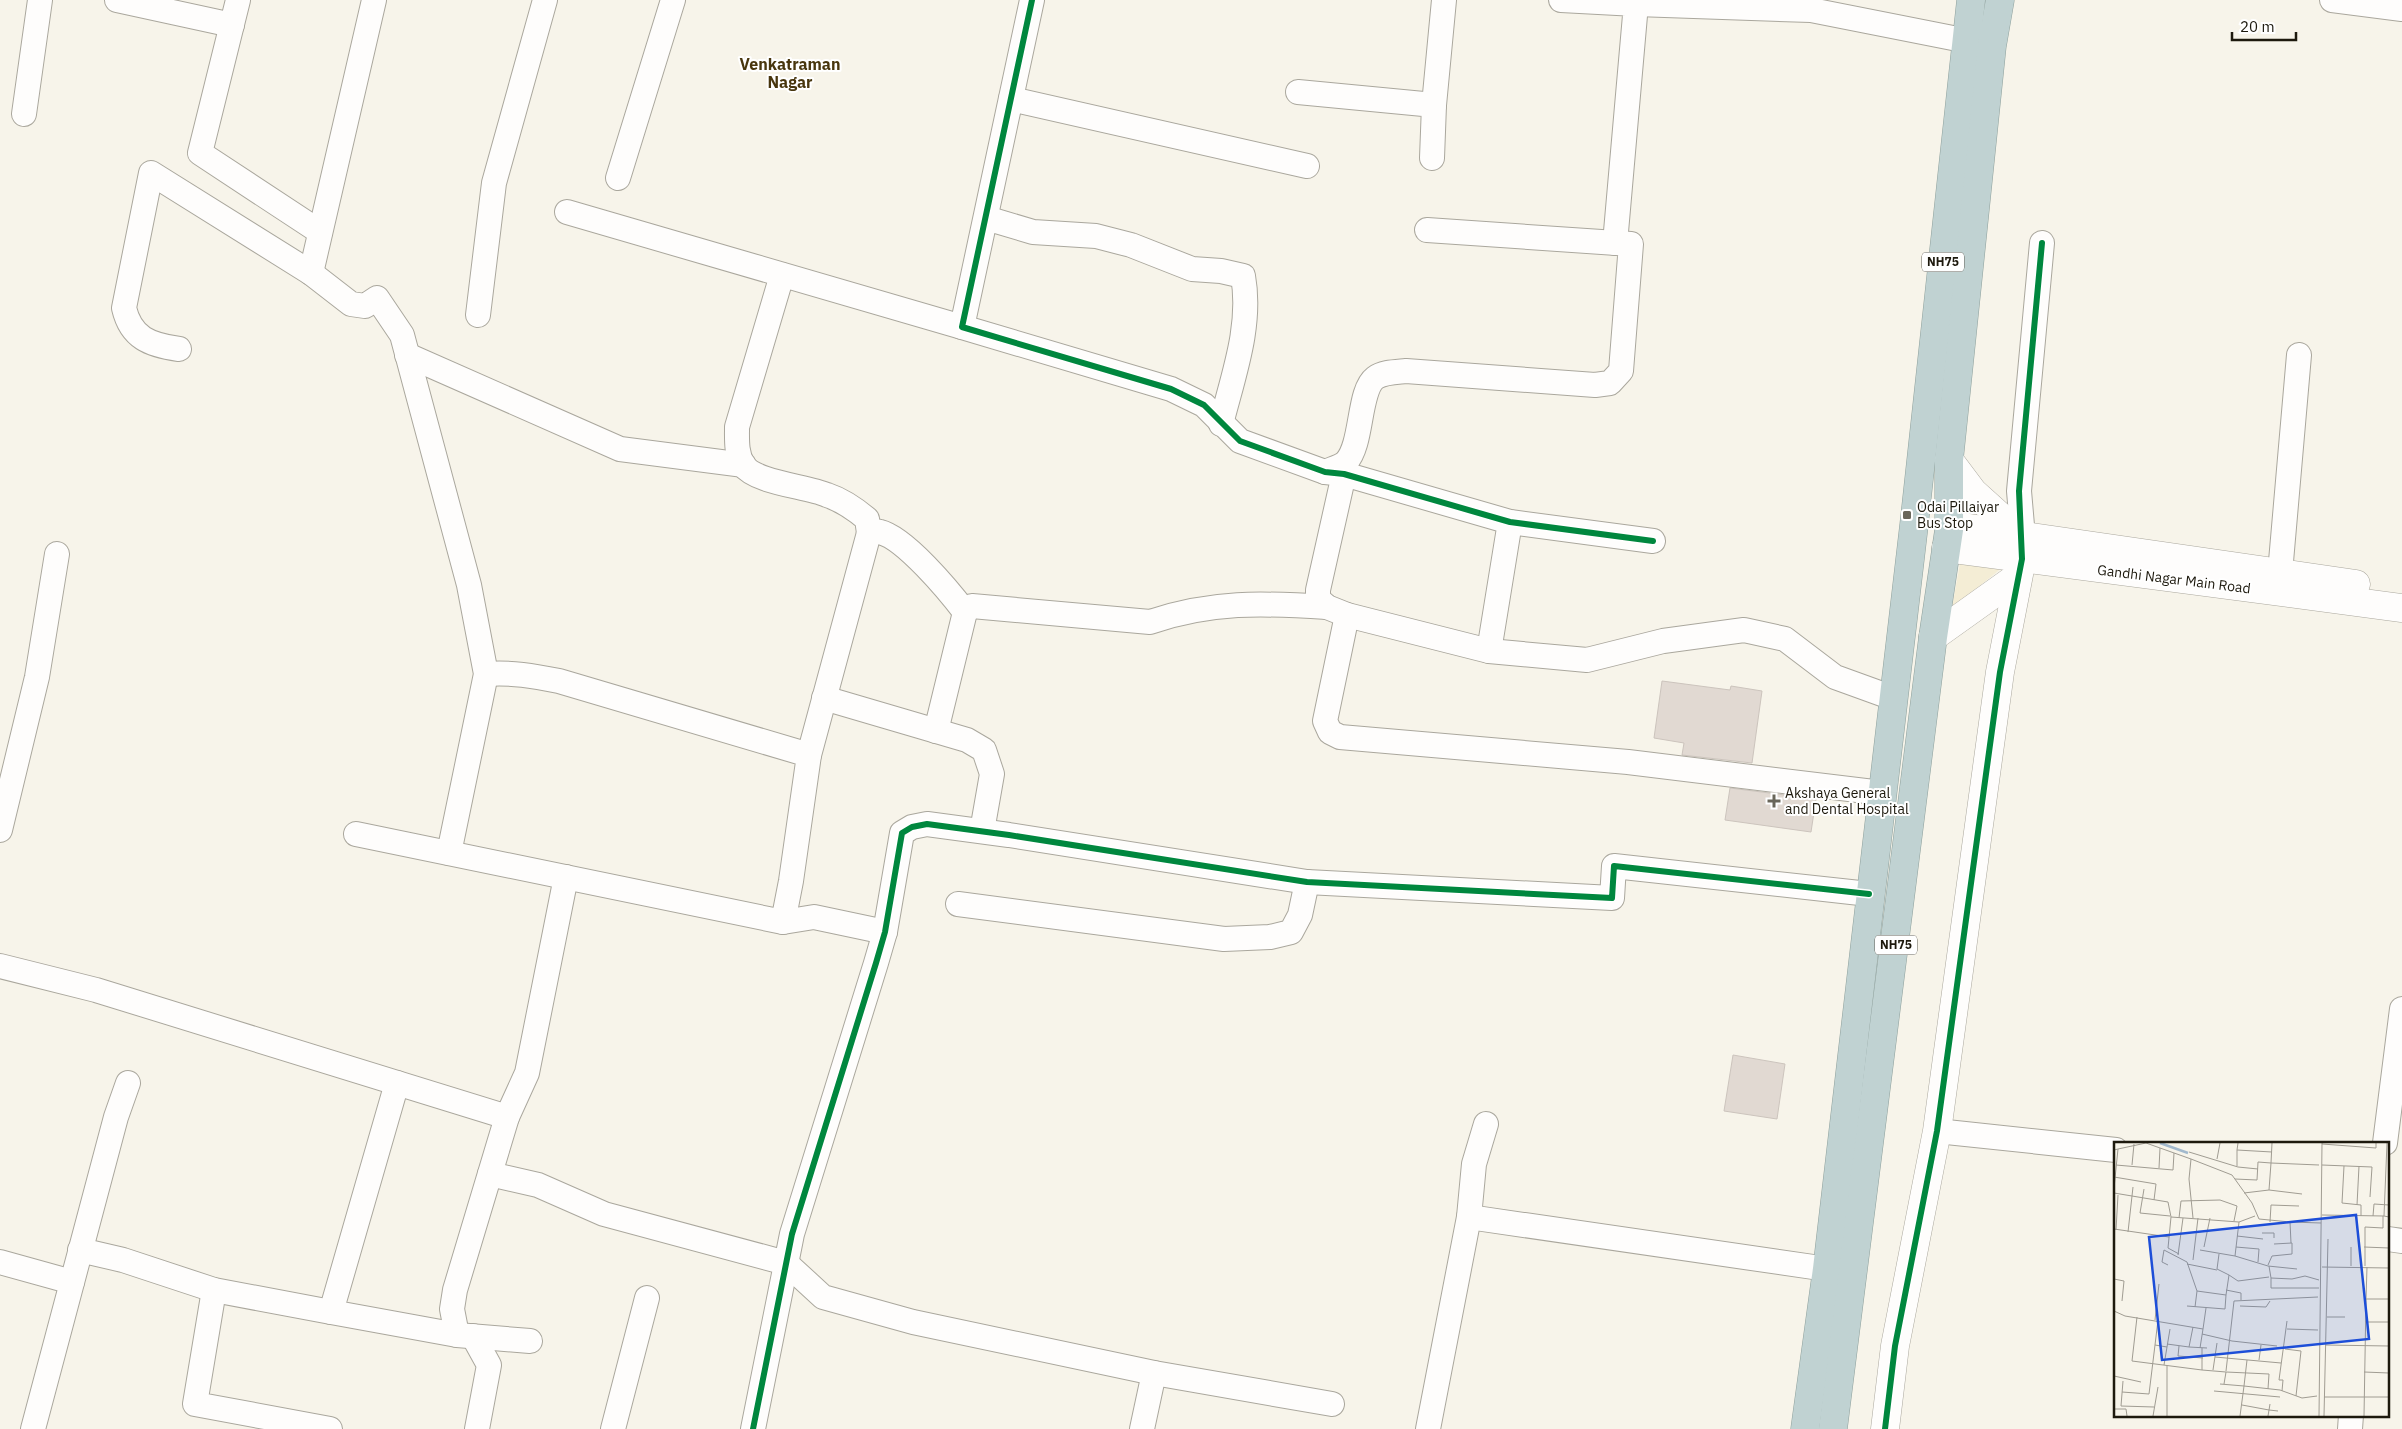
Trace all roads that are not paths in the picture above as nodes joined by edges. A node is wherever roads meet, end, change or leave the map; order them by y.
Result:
1 (40, 0) edge
2 (117, 0) edge
3 (238, 0) edge
4 (374, 0) edge
5 (545, 0) edge
6 (673, 0) edge
7 (1032, 0) edge
8 (1444, 0) edge
9 (1561, 0) edge
10 (1971, 0) edge
11 (2000, 0) edge
12 (2332, 0) edge
13 (1636, 4) junction
14 (2402, 9) edge
15 (232, 25) junction
16 (1980, 43) junction
17 (1298, 92) dead end
18 (1011, 99) junction
19 (1434, 105) junction
20 (24, 114) dead end
21 (1432, 158) dead end
22 (1307, 166) dead end
23 (618, 178) dead end
24 (567, 212) dead end
25 (986, 218) junction
26 (1427, 230) dead end
27 (320, 232) junction
28 (1616, 243) junction
29 (2042, 243) dead end
30 (311, 272) junction
31 (782, 275) junction
32 (478, 315) dead end
33 (962, 327) junction
34 (179, 349) dead end
35 (407, 355) junction
36 (2299, 355) dead end
37 (1221, 424) junction
38 (1949, 460) junction
39 (744, 465) junction
40 (1334, 473) junction
41 (1510, 522) junction
42 (1914, 524) junction
43 (869, 533) junction
44 (1948, 534) junction
45 (1653, 541) dead end
46 (57, 554) dead end
47 (2021, 558) junction
48 (2280, 573) junction
49 (2402, 590) edge
50 (2402, 608) edge
51 (1337, 611) junction
52 (965, 612) junction
53 (1933, 637) junction
54 (1489, 651) junction
55 (486, 674) junction
56 (824, 698) junction
57 (1893, 698) junction
58 (936, 731) junction
59 (808, 755) junction
60 (1882, 793) junction
61 (0, 830) edge
62 (982, 831) junction
63 (356, 834) dead end
64 (449, 853) junction
65 (566, 877) junction
66 (1307, 882) junction
67 (1869, 894) junction
68 (958, 904) dead end
69 (783, 922) junction
70 (885, 932) junction
71 (1, 970) edge
72 (2402, 1009) edge
73 (128, 1083) dead end
74 (397, 1083) junction
75 (507, 1117) junction
76 (1486, 1124) dead end
77 (1937, 1131) junction
78 (2385, 1142) edge
79 (2114, 1150) edge
80 (490, 1174) junction
81 (1469, 1217) junction
82 (80, 1250) junction
83 (0, 1262) edge
84 (786, 1262) junction
85 (1827, 1269) junction
86 (72, 1282) junction
87 (214, 1290) junction
88 (647, 1298) dead end
89 (331, 1312) junction
90 (465, 1335) junction
91 (530, 1341) dead end
92 (1154, 1373) junction
93 (1332, 1404) dead end
94 (2351, 1416) edge
95 (33, 1429) edge
96 (330, 1429) edge
97 (477, 1429) edge
98 (614, 1429) edge
99 (752, 1429) edge
100 (1142, 1429) edge
101 (1428, 1429) edge
102 (1805, 1429) edge
103 (1833, 1429) edge
104 (1885, 1429) edge
105 (2350, 1429) edge

1 - 20 street
2 - 15 street
3 - 15 street
4 - 27 street
5 - 32 street
6 - 23 street
7 - 18 street
8 - 19 street
9 - 13 street
10 - 16 highway, NH75
11 - 16 highway, NH75
12 - 14 street
13 - 16 street
13 - 28 street
15 - 27 street
16 - 38 highway, NH75
16 - 42 highway, NH75
17 - 19 street
18 - 22 street
18 - 25 street
19 - 21 street
24 - 31 street
25 - 33 street
25 - 37 street
26 - 28 street
27 - 30 street
28 - 40 street
29 - 47 street
30 - 34 street
30 - 35 street
31 - 33 street
31 - 39 street
33 - 37 street
35 - 39 street
35 - 55 street
36 - 48 street
37 - 40 street
38 - 44 highway, NH75
38 - 47 street
39 - 43 street
40 - 41 street
40 - 51 street
41 - 45 street
41 - 54 street
42 - 44 highway
42 - 57 highway, NH75
43 - 52 street
43 - 56 street
44 - 47 street, Gandhi Nagar Main Road
44 - 53 highway, NH75
46 - 61 street
47 - 48 street, Gandhi Nagar Main Road
47 - 50 street, Gandhi Nagar Main Road
47 - 53 street
47 - 77 street
48 - 49 street, Gandhi Nagar Main Road
51 - 52 street
51 - 54 street
51 - 60 street
52 - 58 street
53 - 103 highway, NH75
54 - 57 street
55 - 59 street
55 - 64 street
56 - 58 street
56 - 59 street
57 - 60 highway, NH75
58 - 62 street
59 - 69 street
60 - 67 highway, NH75
62 - 66 street
62 - 70 street
63 - 64 street
64 - 65 street
65 - 69 street
65 - 75 street
66 - 67 street
66 - 68 street
67 - 85 highway, NH75
69 - 70 street
70 - 84 street
71 - 74 street
72 - 78 street
73 - 82 street
74 - 75 street
74 - 89 street
75 - 80 street
76 - 81 street
77 - 79 street
77 - 104 street
80 - 84 street
80 - 90 street
81 - 85 street
81 - 101 street
82 - 86 street
82 - 87 street
83 - 86 street
84 - 92 street
84 - 99 street
85 - 102 highway, NH75
86 - 95 street
87 - 89 street
87 - 96 street
88 - 98 street
89 - 90 street
90 - 91 street
90 - 97 street
92 - 93 street
92 - 100 street
94 - 105 street

